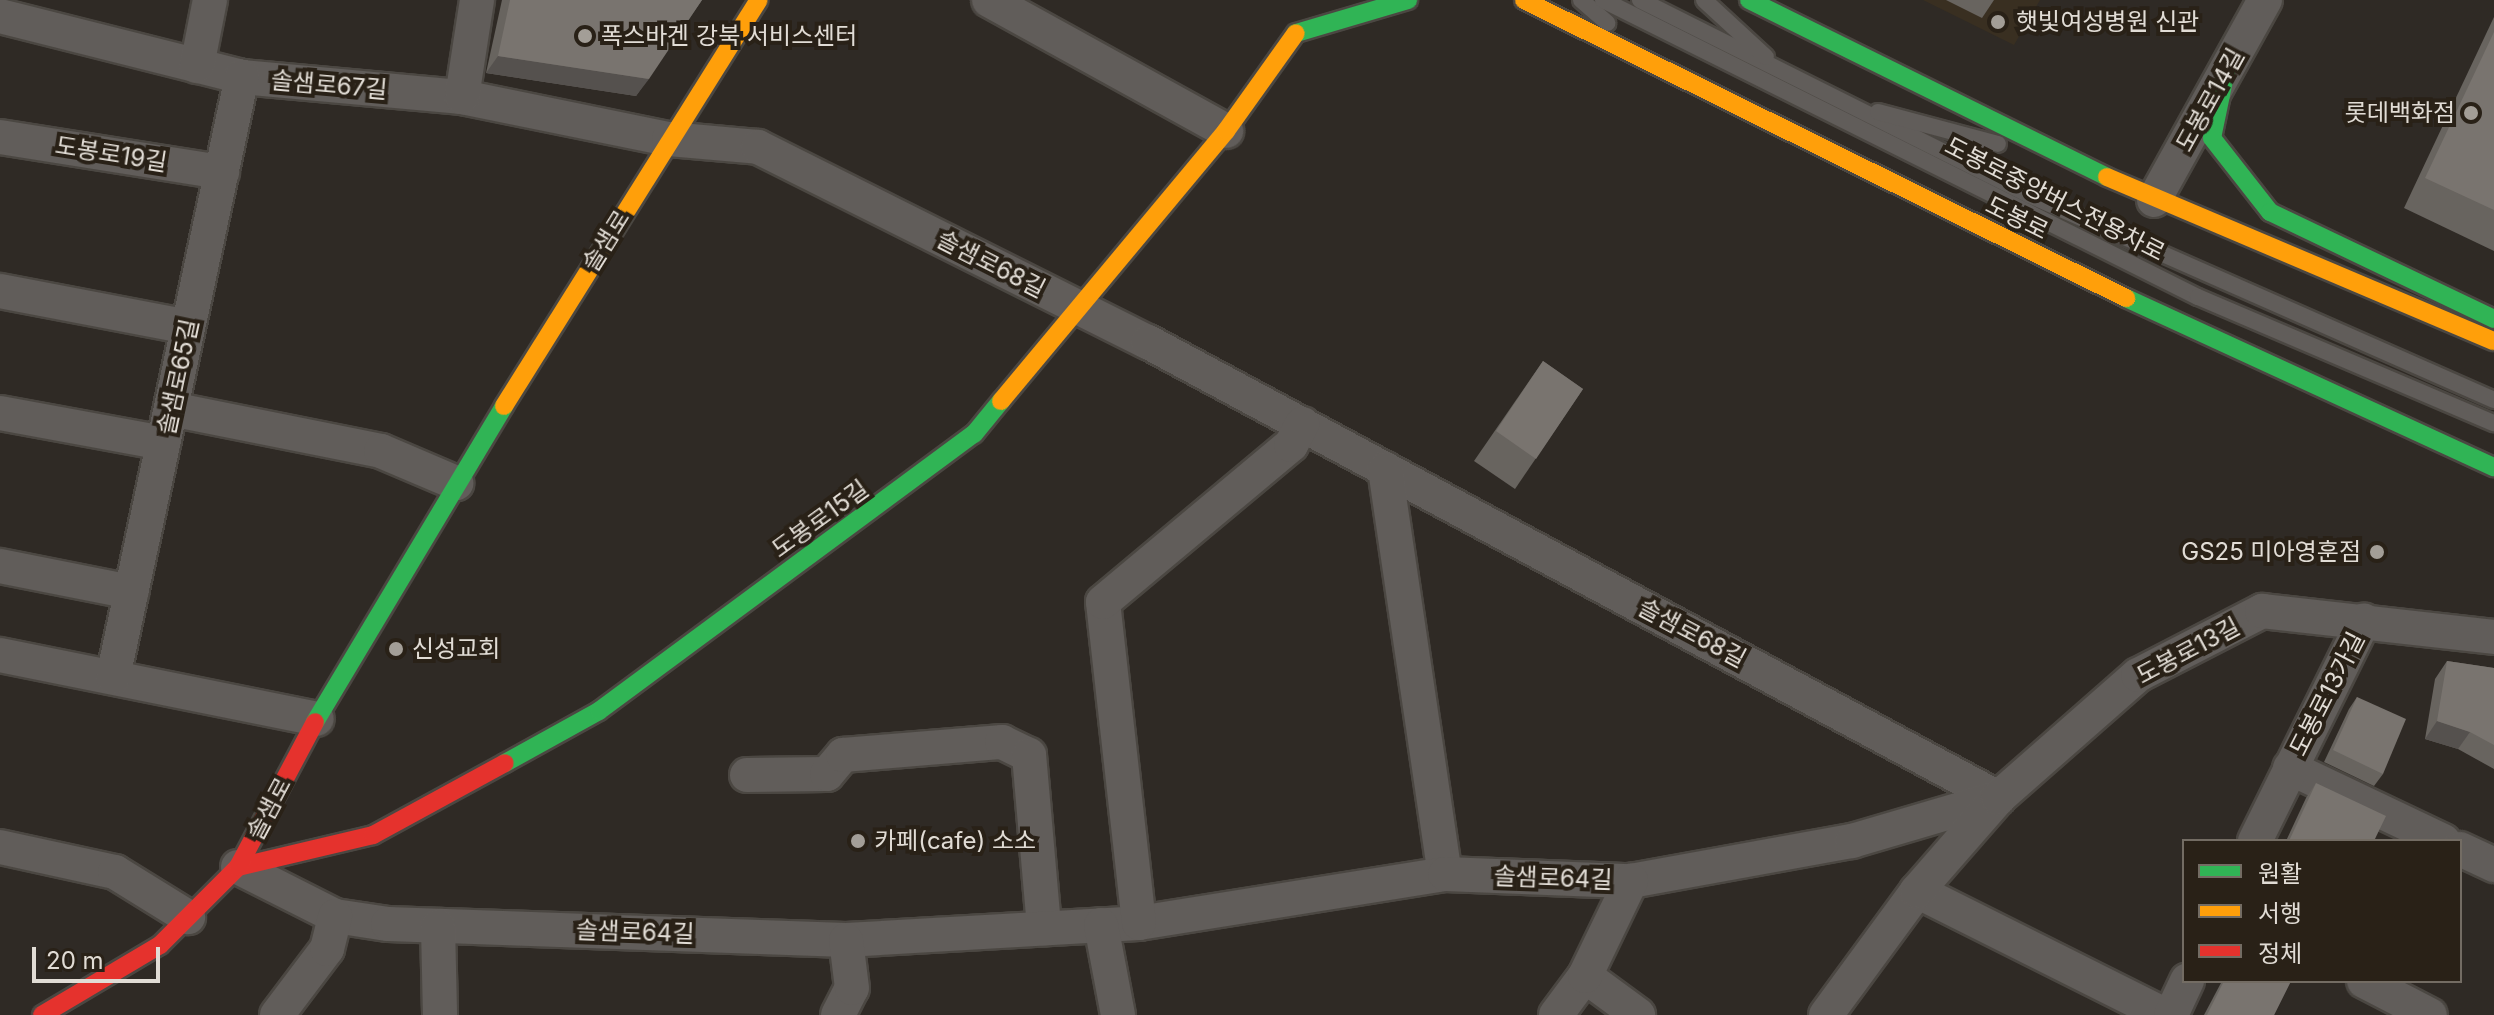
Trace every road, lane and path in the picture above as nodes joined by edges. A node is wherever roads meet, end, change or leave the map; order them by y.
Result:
1 (210, 0) edge
2 (477, 0) edge
3 (759, 0) edge
4 (989, 0) edge
5 (1408, 0) edge
6 (1505, 0) edge
7 (1524, 0) edge
8 (1581, 0) edge
9 (1603, 0) edge
10 (1640, 0) edge
11 (1704, 0) edge
12 (1749, 0) edge
13 (2265, 0) edge
14 (1297, 11) dead end
15 (1549, 13) junction
16 (0, 16) edge
17 (1296, 33) junction
18 (197, 66) junction
19 (1657, 67) junction
20 (1779, 69) junction
21 (2226, 71) junction
22 (242, 77) junction
23 (462, 97) junction
24 (1847, 104) junction
25 (1226, 131) junction
26 (0, 137) edge
27 (669, 139) junction
28 (222, 172) junction
29 (2100, 173) junction
30 (2154, 200) junction
31 (0, 291) edge
32 (1077, 308) junction
33 (2494, 319) edge
34 (188, 327) junction
35 (2494, 341) edge
36 (2494, 400) edge
37 (171, 409) junction
38 (0, 413) edge
39 (2494, 423) edge
40 (1302, 424) junction
41 (163, 443) junction
42 (2494, 467) edge
43 (1385, 469) junction
44 (456, 483) junction
45 (0, 566) edge
46 (131, 592) junction
47 (2364, 620) junction
48 (2494, 637) edge
49 (0, 655) edge
50 (113, 677) junction
51 (317, 719) junction
52 (2290, 768) junction
53 (747, 775) dead end
54 (1998, 798) junction
55 (2256, 839) edge
56 (2439, 839) edge
57 (0, 847) edge
58 (2462, 850) edge
59 (2494, 865) edge
60 (238, 867) junction
61 (1445, 874) junction
62 (1631, 881) junction
63 (1917, 891) junction
64 (335, 916) junction
65 (188, 917) junction
66 (1139, 923) junction
67 (1101, 925) junction
68 (438, 926) junction
69 (1044, 928) junction
70 (846, 940) junction
71 (1585, 976) junction
72 (2186, 983) edge
73 (2368, 983) edge
74 (42, 1015) edge
75 (277, 1015) edge
76 (440, 1015) edge
77 (838, 1015) edge
78 (1118, 1015) edge
79 (1556, 1015) edge
80 (1638, 1015) edge
81 (1826, 1015) edge
82 (2168, 1015) edge
83 (2430, 1015) edge

1 - 18 street
2 - 23 street
3 - 27 main road, 솔샘로
4 - 25 street
5 - 17 main road
6 - 15 main road
7 - 15 main road, 도봉로
8 - 19 lane
9 - 39 lane, 도봉로중앙버스전용차로
10 - 20 lane
11 - 20 lane
12 - 29 main road
13 - 21 street, 도봉로14길
14 - 17 main road
15 - 19 main road, 도봉로
16 - 18 street, 솔샘로67길
17 - 25 main road, 도봉로15길
18 - 22 street, 솔샘로67길
19 - 42 main road, 도봉로
20 - 24 lane
21 - 30 street, 도봉로14길
21 - 33 main road
22 - 23 street, 솔샘로67길
22 - 28 street, 솔샘로65길
23 - 27 street, 솔샘로67길
24 - 29 lane
24 - 36 lane
25 - 32 main road, 도봉로15길
26 - 28 street, 도봉로19길
27 - 32 street, 솔샘로68길
27 - 44 main road, 솔샘로
28 - 34 street, 솔샘로65길
29 - 30 main road
30 - 35 main road
31 - 34 street
32 - 40 street, 솔샘로68길
32 - 60 main road, 도봉로15길
34 - 37 street, 솔샘로65길
37 - 41 street, 솔샘로65길
37 - 44 street
38 - 41 street
40 - 43 street, 솔샘로68길
40 - 66 street
41 - 46 street, 솔샘로65길
43 - 54 street, 솔샘로68길
43 - 61 street
44 - 51 main road, 솔샘로
45 - 46 street
46 - 50 street, 솔샘로65길
47 - 48 street, 도봉로13길
47 - 52 street, 도봉로13가길
47 - 54 street, 도봉로13길
49 - 50 street
50 - 51 street
51 - 60 main road, 솔샘로
52 - 55 street, 도봉로13가길
52 - 56 street, 도봉로13가길
53 - 69 street
54 - 62 street, 솔샘로64길
54 - 63 street, 도봉로13길
57 - 65 street
58 - 59 street
60 - 64 street, 솔샘로64길
60 - 65 main road, 솔샘로
61 - 62 street, 솔샘로64길
61 - 66 street, 솔샘로64길
62 - 71 street
63 - 81 street, 도봉로13길
63 - 82 street
64 - 68 street, 솔샘로64길
64 - 75 street
65 - 74 main road, 솔샘로
66 - 67 street, 솔샘로64길
67 - 69 street, 솔샘로64길
67 - 78 street
68 - 70 street, 솔샘로64길
68 - 76 street
69 - 70 street, 솔샘로64길
70 - 77 street
71 - 79 street
71 - 80 street
72 - 82 street
73 - 83 street

